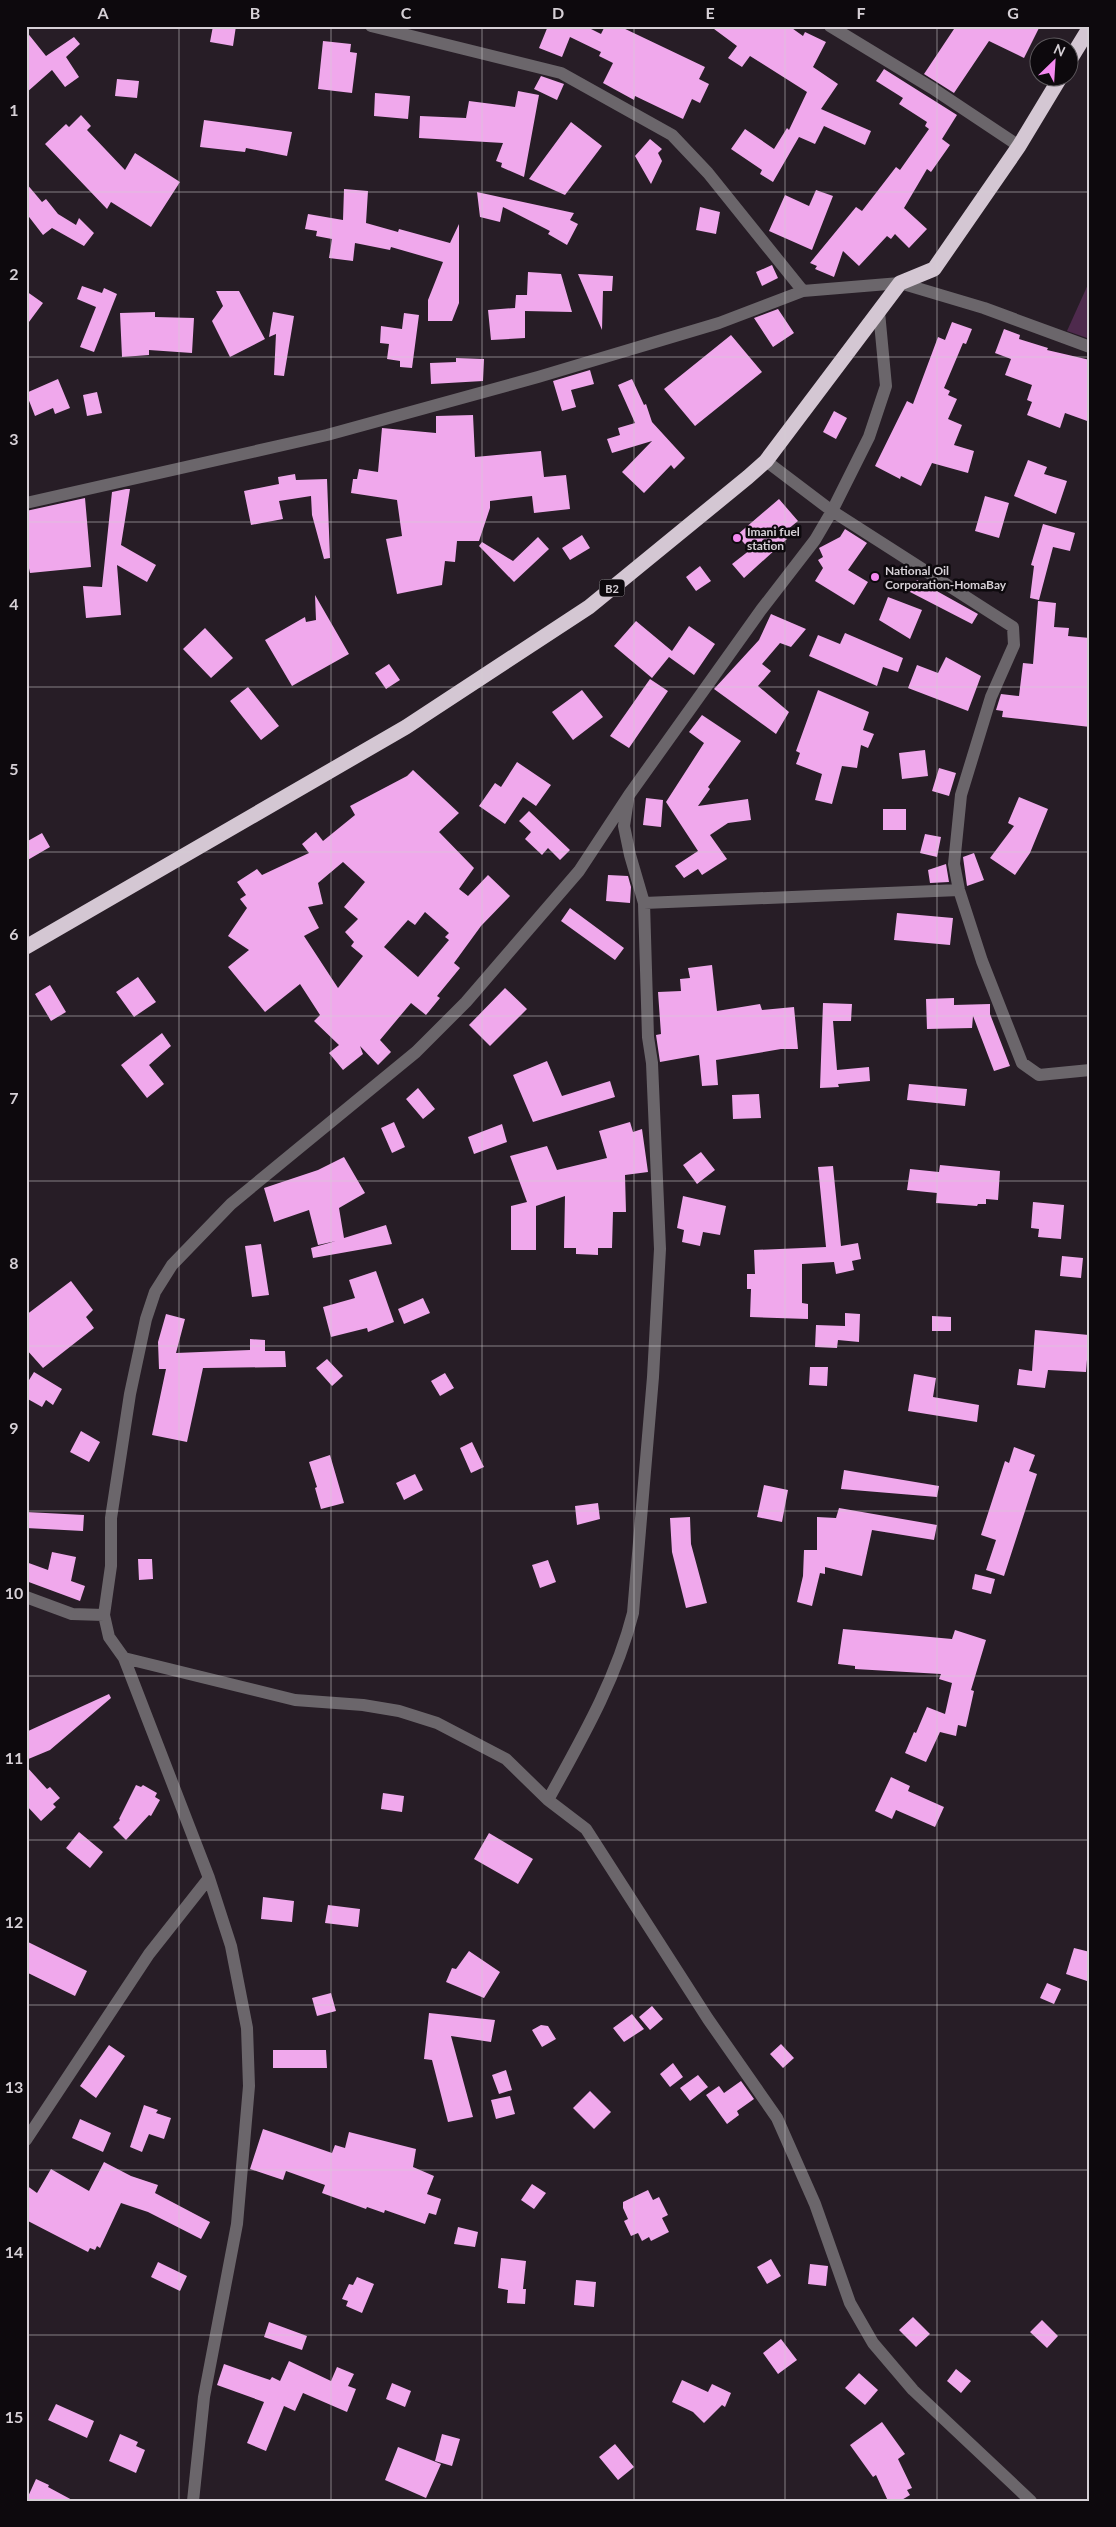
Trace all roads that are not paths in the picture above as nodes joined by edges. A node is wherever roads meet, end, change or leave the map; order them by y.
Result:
1 (371, 26) edge
2 (830, 26) edge
3 (1090, 26) edge
4 (1078, 46) edge
5 (1054, 88) edge
6 (1020, 146) junction
7 (900, 283) junction
8 (804, 291) junction
9 (879, 312) junction
10 (1090, 347) edge
11 (766, 461) junction
12 (26, 503) edge
13 (832, 511) junction
14 (629, 795) junction
15 (959, 890) junction
16 (644, 903) junction
17 (26, 947) edge
18 (1090, 1070) edge
19 (26, 1597) edge
20 (104, 1616) junction
21 (124, 1658) junction
22 (548, 1800) junction
23 (209, 1878) junction
24 (26, 2140) edge
25 (192, 2501) edge
26 (1031, 2501) edge

1 - 8 street
2 - 6 street
3 - 4 highway
5 - 6 highway
6 - 7 highway
7 - 8 street
7 - 9 highway, B2
7 - 10 street
8 - 12 street
9 - 11 highway, B2
9 - 13 street
11 - 13 street
11 - 17 highway, B2
13 - 14 street
13 - 15 street
14 - 16 street
14 - 20 street
15 - 16 street
15 - 18 street
16 - 22 street
19 - 20 street
20 - 21 street
21 - 22 street
21 - 23 street
22 - 26 street
23 - 24 street
23 - 25 street

